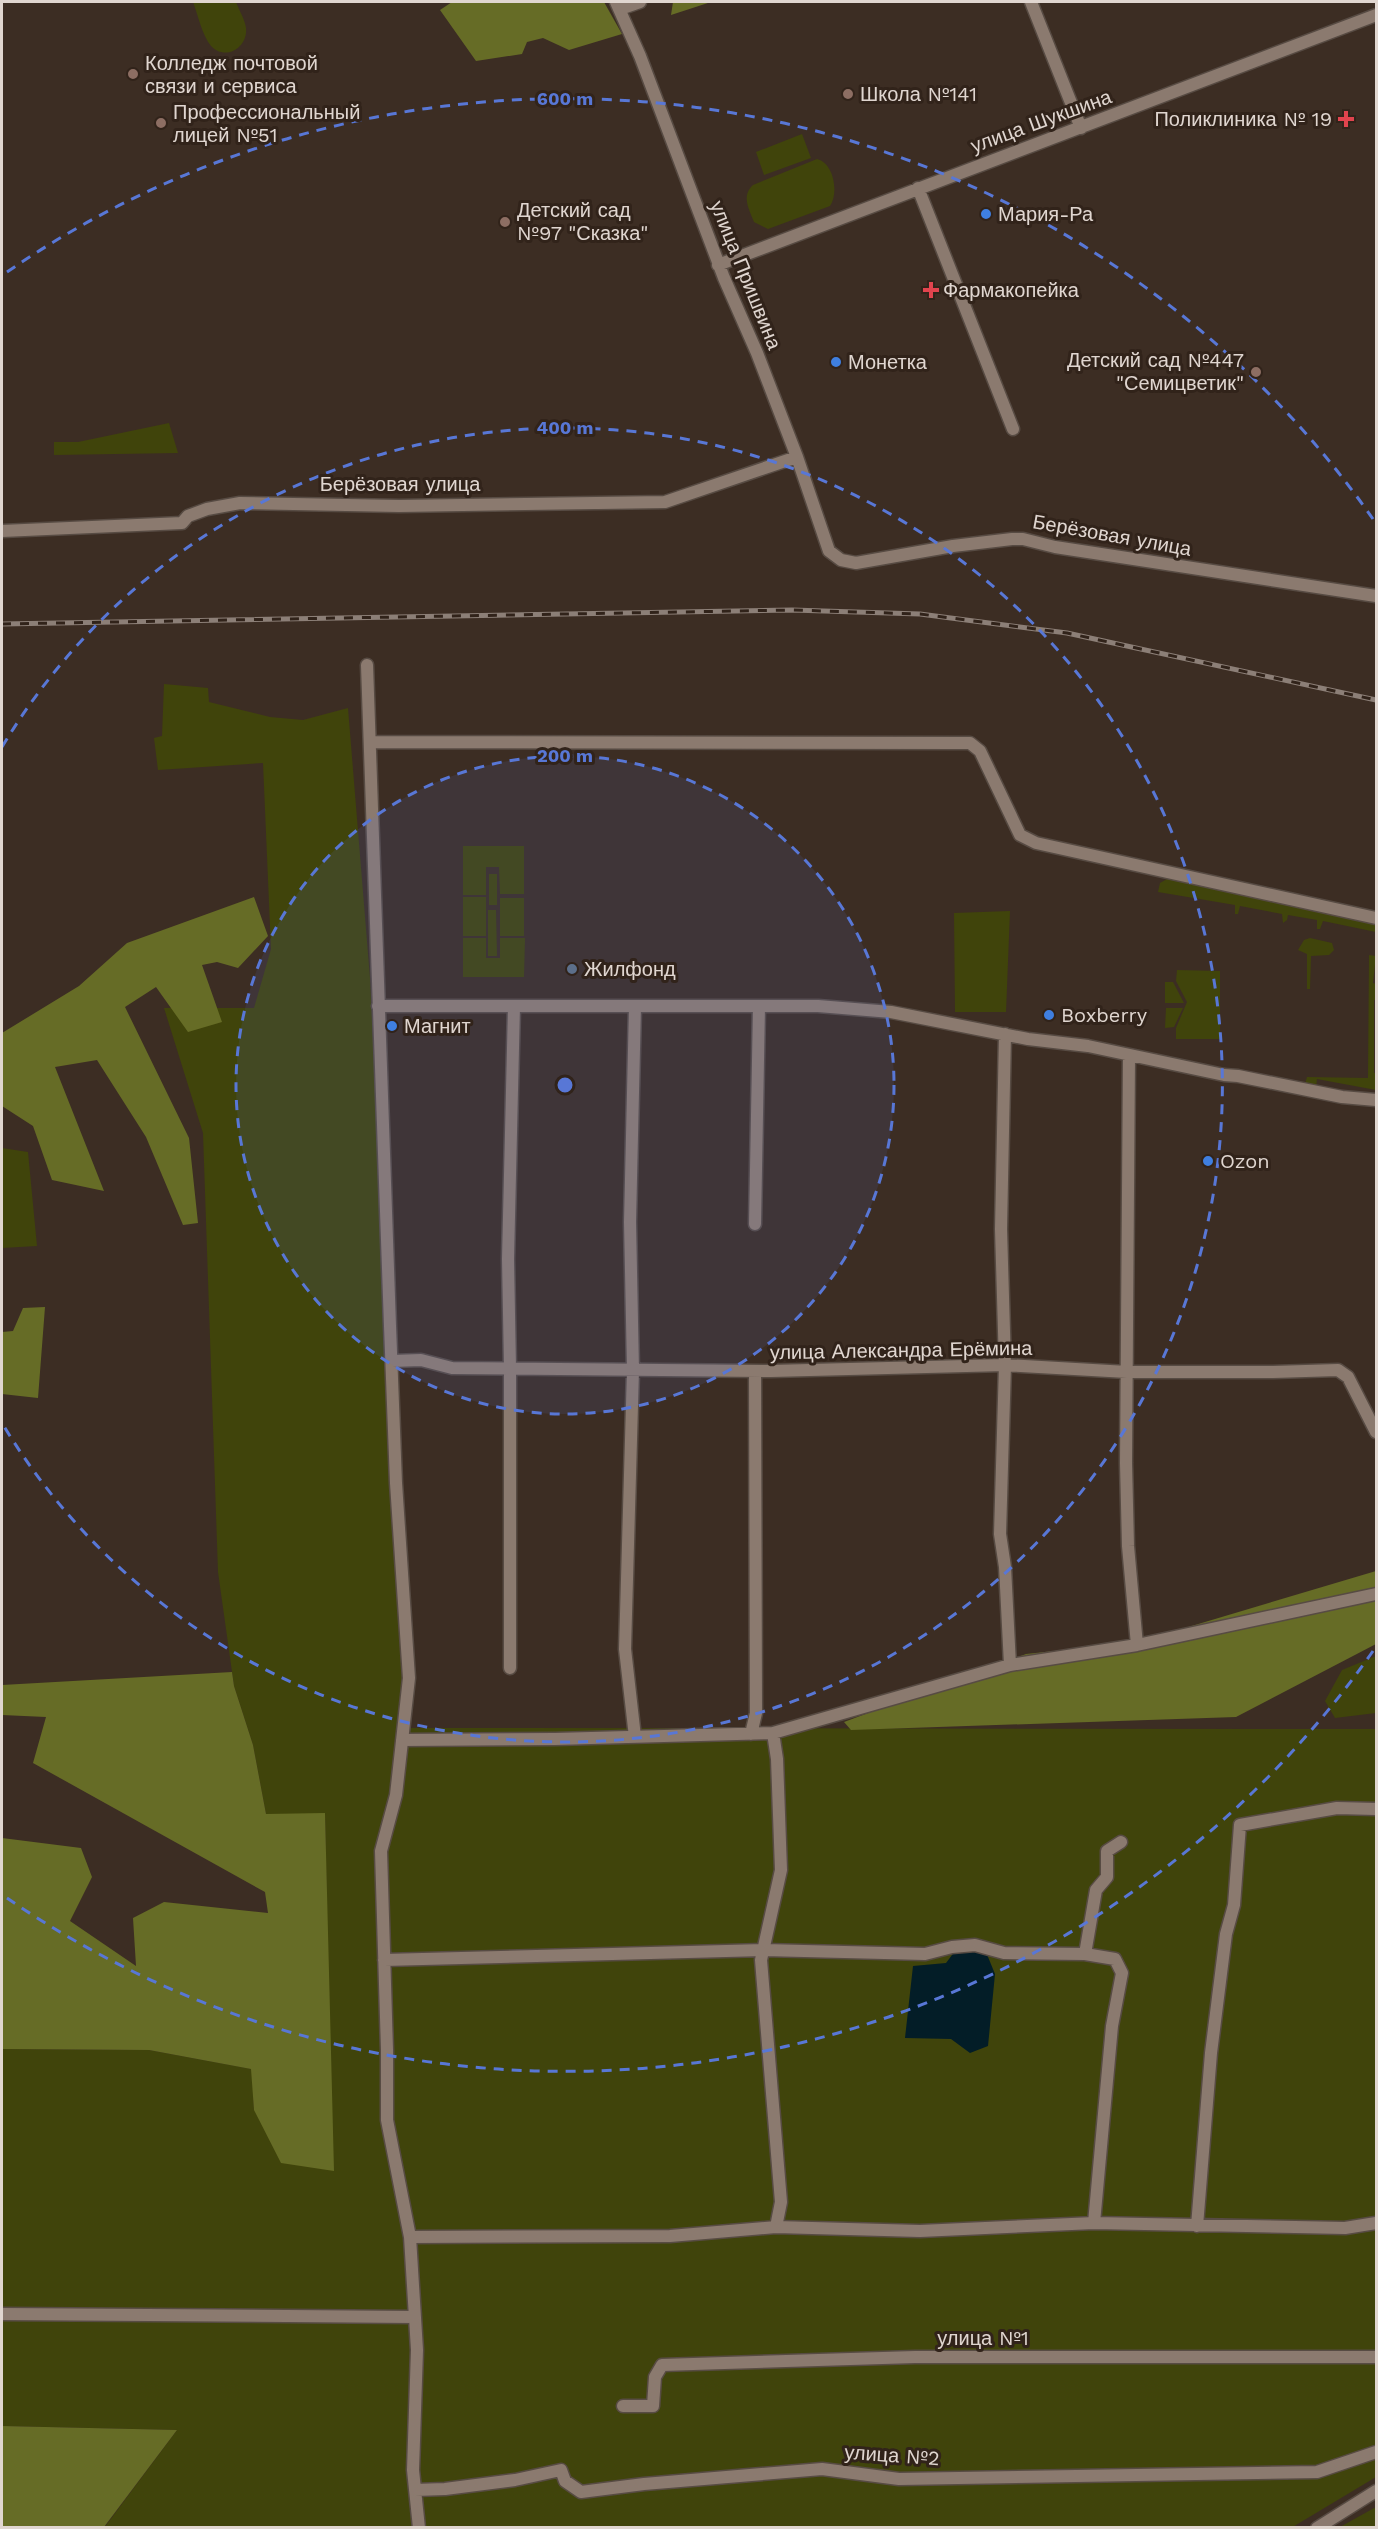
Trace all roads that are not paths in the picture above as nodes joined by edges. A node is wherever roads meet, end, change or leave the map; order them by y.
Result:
1 (640, 2) edge
2 (1031, 2) edge
3 (618, 5) edge
4 (1377, 15) edge
5 (1081, 128) junction
6 (918, 188) junction
7 (718, 265) junction
8 (1012, 429) dead end
9 (797, 457) junction
10 (2, 531) edge
11 (842, 560) joint
12 (1377, 596) edge
13 (367, 665) dead end
14 (370, 742) junction
15 (1377, 918) edge
16 (378, 1006) junction
17 (514, 1006) junction
18 (635, 1006) junction
19 (759, 1006) junction
20 (1005, 1034) junction
21 (1129, 1056) junction
22 (1377, 1100) edge
23 (755, 1224) dead end
24 (392, 1361) junction
25 (1005, 1365) junction
26 (510, 1368) junction
27 (633, 1370) junction
28 (755, 1371) junction
29 (1127, 1372) junction
30 (1377, 1432) edge
31 (1377, 1594) edge
32 (1137, 1645) junction
33 (1010, 1665) junction
34 (510, 1668) dead end
35 (773, 1733) junction
36 (751, 1734) junction
37 (635, 1737) junction
38 (402, 1740) junction
39 (1377, 1809) edge
40 (1121, 1842) dead end
41 (764, 1950) junction
42 (1085, 1954) junction
43 (384, 1960) junction
44 (1094, 2223) junction
45 (1377, 2223) edge
46 (1197, 2226) junction
47 (776, 2227) junction
48 (410, 2237) junction
49 (2, 2314) edge
50 (415, 2317) junction
51 (1377, 2357) edge
52 (623, 2406) dead end
53 (1377, 2451) edge
54 (415, 2490) junction
55 (1377, 2491) edge
56 (419, 2528) edge
57 (1317, 2528) edge

1 - 3 street
2 - 5 street
3 - 7 street, улица Пришвина
4 - 5 street, улица Шукшина
5 - 6 street, улица Шукшина
6 - 7 street, улица Шукшина
6 - 8 street
7 - 9 street, улица Пришвина
9 - 10 street, Берёзовая улица
9 - 11 street, улица Пришвина
11 - 12 street, Берёзовая улица
13 - 14 street
14 - 15 street
14 - 16 street
16 - 17 street
16 - 24 street
17 - 18 street
17 - 26 street
18 - 19 street
18 - 27 street
19 - 20 street
19 - 23 street
20 - 21 street
20 - 25 street
21 - 22 street
21 - 29 street
24 - 26 street, улица Александра Ерёмина
24 - 38 street
25 - 28 street, улица Александра Ерёмина
25 - 29 street, улица Александра Ерёмина
25 - 33 street
26 - 27 street, улица Александра Ерёмина
26 - 34 street
27 - 28 street, улица Александра Ерёмина
27 - 37 street
28 - 36 street
29 - 30 street, улица Александра Ерёмина
29 - 32 street
31 - 32 street
32 - 33 street
33 - 35 street
35 - 36 street
35 - 41 street
36 - 37 street
37 - 38 street
38 - 43 street
39 - 46 street
40 - 42 street
41 - 42 street
41 - 43 street
41 - 47 street
42 - 44 street
43 - 48 street
44 - 46 street
44 - 47 street
45 - 46 street
47 - 48 street
48 - 50 street
49 - 50 street
50 - 54 street
51 - 52 street, улица №1
53 - 54 street, улица №2
54 - 56 street
55 - 57 street

